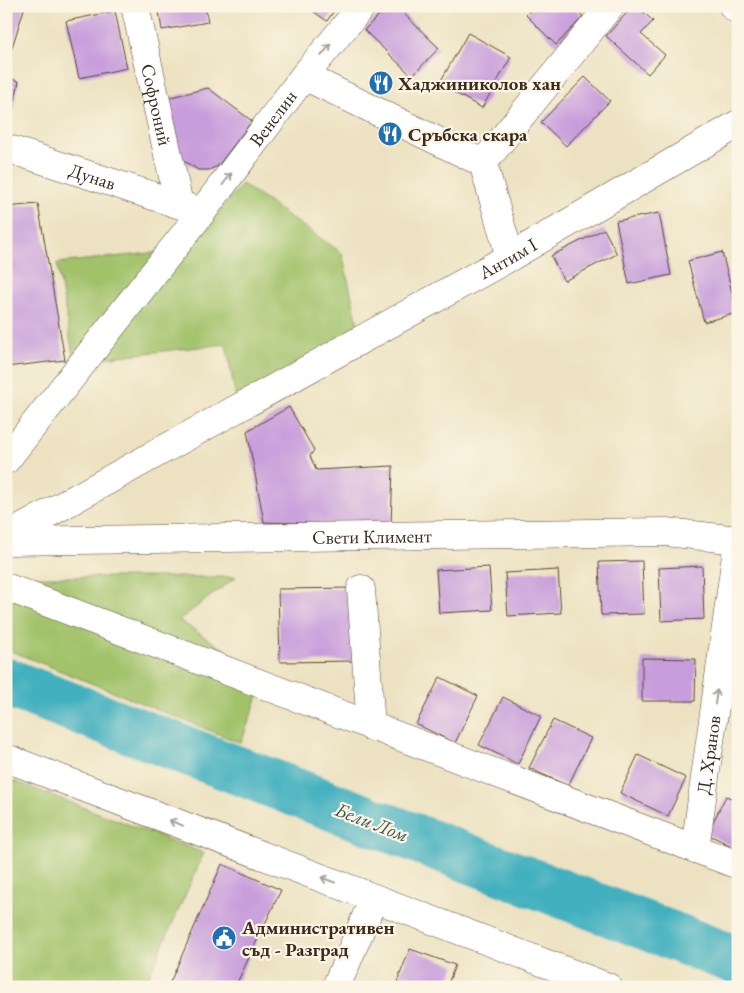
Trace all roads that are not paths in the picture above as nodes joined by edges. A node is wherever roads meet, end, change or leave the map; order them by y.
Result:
1 (135, 6) edge
2 (362, 6) edge
3 (610, 6) edge
4 (733, 6) edge
5 (738, 10) edge
6 (304, 76) junction
7 (738, 124) edge
8 (6, 148) edge
9 (483, 163) junction
10 (190, 208) junction
11 (510, 257) junction
12 (6, 460) edge
13 (6, 539) edge
14 (738, 541) edge
15 (6, 587) edge
16 (361, 589) dead end
17 (371, 727) junction
18 (6, 758) edge
19 (695, 849) junction
20 (738, 865) edge
21 (374, 898) junction
22 (336, 987) edge
23 (608, 987) edge

1 - 10 street, Софроний
6 -> 2 street, Венелин
3 - 9 street
4 - 5 street
6 - 9 street
10 -> 6 street, Венелин
7 - 11 street, Антим I
8 - 10 street, Дунав
9 - 11 street
10 - 12 street, Венелин
11 - 13 street, Антим I
13 - 14 street, Свети Климент
19 -> 14 street, Д. Хранов
15 - 17 street
16 - 17 street
17 - 19 street
21 -> 18 street
19 - 20 street
21 - 22 street
21 - 23 street

